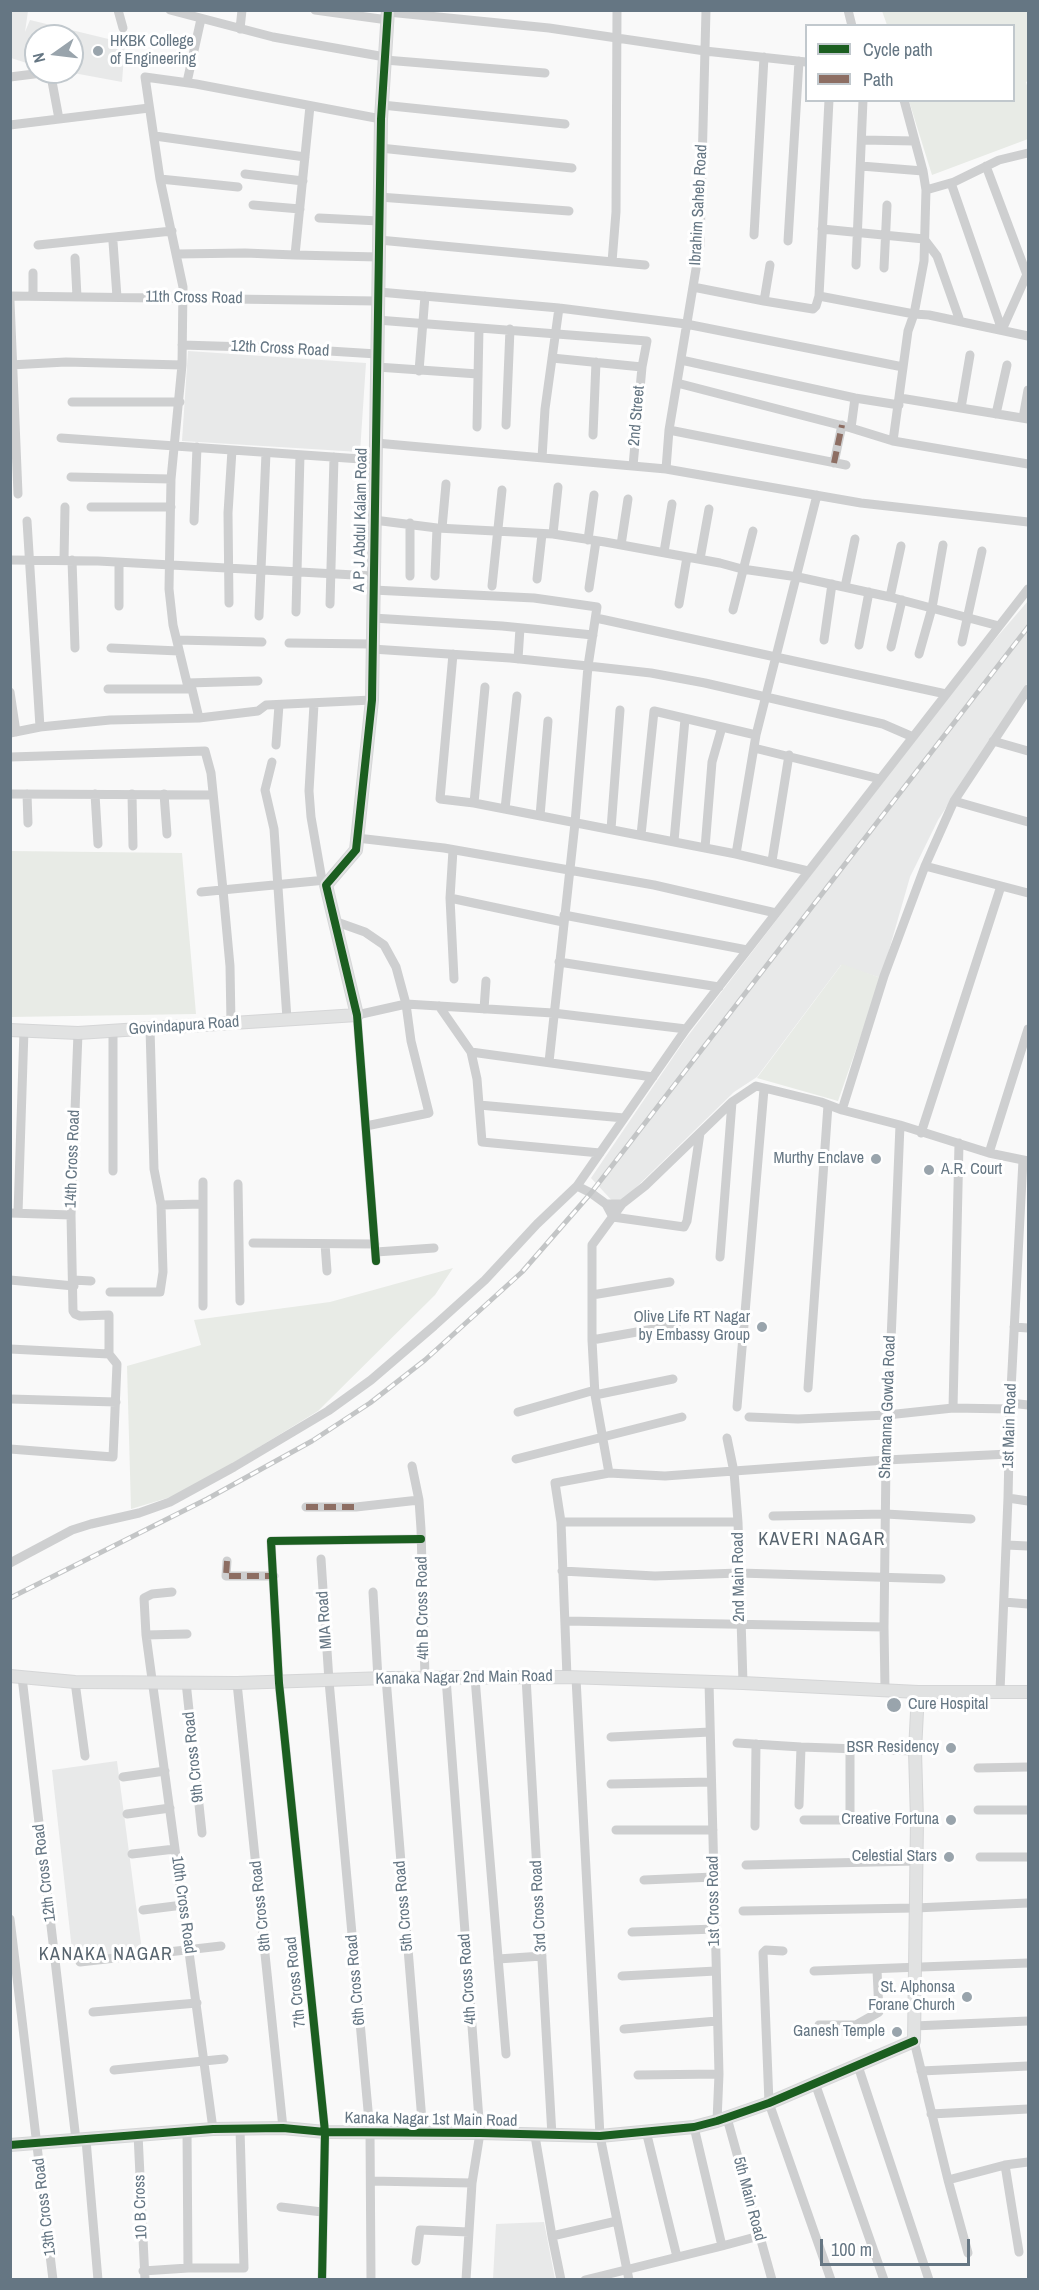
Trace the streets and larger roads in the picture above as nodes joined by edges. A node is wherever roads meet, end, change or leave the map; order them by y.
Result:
1 (118, 10) edge
2 (170, 10) edge
3 (242, 10) edge
4 (315, 10) edge
5 (617, 10) edge
6 (706, 10) edge
7 (185, 12) edge
8 (388, 14) edge
9 (201, 19) junction
10 (123, 28) dead end
11 (240, 29) junction
12 (617, 39) junction
13 (705, 51) junction
14 (764, 57) junction
15 (385, 58) junction
16 (803, 61) edge
17 (545, 73) dead end
18 (10, 77) edge
19 (187, 82) junction
20 (829, 102) edge
21 (863, 102) edge
22 (905, 102) edge
23 (382, 105) junction
24 (310, 106) junction
25 (149, 108) junction
26 (59, 119) junction
27 (381, 119) junction
28 (566, 124) dead end
29 (10, 125) edge
30 (155, 136) junction
31 (862, 140) junction
32 (915, 141) junction
33 (380, 148) junction
34 (1029, 153) edge
35 (305, 157) junction
36 (861, 166) junction
37 (986, 166) junction
38 (572, 168) dead end
39 (923, 171) junction
40 (245, 174) dead end
41 (160, 179) junction
42 (303, 181) junction
43 (951, 183) junction
44 (238, 188) dead end
45 (926, 190) junction
46 (380, 197) junction
47 (253, 205) dead end
48 (887, 205) dead end
49 (300, 209) junction
50 (569, 211) dead end
51 (319, 218) dead end
52 (379, 221) junction
53 (822, 229) junction
54 (172, 231) junction
55 (857, 233) junction
56 (754, 235) dead end
57 (886, 236) junction
58 (924, 239) junction
59 (379, 240) junction
60 (788, 241) dead end
61 (113, 242) dead end
62 (38, 245) dead end
63 (177, 254) junction
64 (295, 255) junction
65 (378, 257) junction
66 (75, 258) dead end
67 (612, 262) junction
68 (645, 265) dead end
69 (770, 265) dead end
70 (856, 265) dead end
71 (884, 268) dead end
72 (33, 273) dead end
73 (1028, 273) edge
74 (693, 287) junction
75 (10, 296) edge
76 (33, 296) junction
77 (378, 296) junction
78 (425, 296) junction
79 (819, 296) junction
80 (77, 297) junction
81 (117, 297) junction
82 (183, 298) junction
83 (10, 301) edge
84 (764, 301) junction
85 (559, 308) junction
86 (914, 314) junction
87 (377, 320) junction
88 (960, 321) junction
89 (422, 322) junction
90 (686, 324) junction
91 (479, 328) junction
92 (510, 329) junction
93 (1002, 330) junction
94 (554, 333) junction
95 (1029, 336) edge
96 (183, 345) junction
97 (970, 355) dead end
98 (552, 358) junction
99 (681, 360) junction
100 (377, 361) junction
101 (596, 362) junction
102 (12, 365) edge
103 (182, 365) junction
104 (1007, 365) dead end
105 (642, 367) junction
106 (903, 367) junction
107 (419, 371) junction
108 (478, 374) junction
109 (677, 383) junction
110 (1029, 390) edge
111 (855, 398) junction
112 (72, 402) dead end
113 (180, 402) junction
114 (899, 402) junction
115 (961, 408) junction
116 (996, 414) junction
117 (1026, 419) edge
118 (13, 425) edge
119 (506, 425) dead end
120 (847, 426) junction
121 (477, 428) dead end
122 (669, 430) junction
123 (593, 435) dead end
124 (61, 438) dead end
125 (893, 441) junction
126 (376, 443) junction
127 (175, 445) junction
128 (197, 447) junction
129 (232, 450) junction
130 (266, 453) junction
131 (300, 455) junction
132 (334, 457) junction
133 (542, 458) junction
134 (375, 460) junction
135 (834, 463) junction
136 (1029, 464) edge
137 (846, 465) dead end
138 (633, 466) junction
139 (666, 469) junction
140 (71, 477) dead end
141 (171, 479) junction
142 (446, 484) dead end
143 (558, 487) dead end
144 (502, 490) dead end
145 (18, 494) dead end
146 (594, 495) dead end
147 (817, 495) junction
148 (628, 499) dead end
149 (672, 504) dead end
150 (65, 507) dead end
151 (91, 507) dead end
152 (171, 507) junction
153 (709, 509) dead end
154 (374, 520) junction
155 (27, 521) dead end
156 (194, 521) dead end
157 (1029, 522) edge
158 (410, 523) junction
159 (440, 528) junction
160 (753, 531) dead end
161 (498, 532) junction
162 (542, 534) junction
163 (553, 534) junction
164 (855, 539) dead end
165 (592, 540) junction
166 (621, 545) junction
167 (943, 545) dead end
168 (901, 546) dead end
169 (982, 551) dead end
170 (664, 552) junction
171 (687, 557) junction
172 (28, 559) junction
173 (700, 559) junction
174 (10, 560) edge
175 (68, 560) junction
176 (119, 563) junction
177 (168, 565) junction
178 (228, 567) junction
179 (261, 569) junction
180 (742, 569) junction
181 (296, 573) junction
182 (330, 575) junction
183 (373, 576) junction
184 (410, 576) dead end
185 (435, 576) dead end
186 (798, 577) junction
187 (537, 579) dead end
188 (832, 584) junction
189 (492, 586) dead end
190 (845, 587) junction
191 (589, 588) dead end
192 (1029, 589) edge
193 (373, 590) junction
194 (869, 592) junction
195 (890, 597) junction
196 (902, 600) junction
197 (229, 603) dead end
198 (330, 604) dead end
199 (679, 604) dead end
200 (119, 606) dead end
201 (932, 608) junction
202 (733, 610) dead end
203 (296, 612) dead end
204 (259, 616) dead end
205 (373, 618) junction
206 (596, 618) junction
207 (967, 618) junction
208 (999, 626) junction
209 (520, 628) junction
210 (593, 635) junction
211 (177, 640) junction
212 (824, 640) dead end
213 (262, 642) dead end
214 (962, 642) dead end
215 (289, 643) dead end
216 (859, 645) dead end
217 (372, 646) junction
218 (891, 647) dead end
219 (75, 648) dead end
220 (111, 648) dead end
221 (179, 651) junction
222 (453, 654) junction
223 (919, 654) dead end
224 (776, 657) junction
225 (518, 659) junction
226 (588, 666) junction
227 (258, 681) dead end
228 (189, 686) junction
229 (485, 687) dead end
230 (108, 689) dead end
231 (1029, 689) edge
232 (10, 693) edge
233 (946, 694) junction
234 (517, 696) dead end
235 (765, 699) junction
236 (372, 700) junction
237 (314, 704) junction
238 (279, 705) junction
239 (620, 710) dead end
240 (199, 718) junction
241 (685, 719) junction
242 (548, 721) dead end
243 (40, 727) junction
244 (722, 727) junction
245 (13, 733) edge
246 (756, 735) junction
247 (913, 737) junction
248 (993, 741) junction
249 (276, 745) dead end
250 (754, 748) junction
251 (1029, 751) edge
252 (789, 755) junction
253 (10, 757) edge
254 (272, 762) dead end
255 (880, 778) junction
256 (10, 794) edge
257 (27, 794) junction
258 (95, 794) junction
259 (132, 794) junction
260 (164, 795) junction
261 (212, 795) junction
262 (954, 801) junction
263 (474, 802) junction
264 (505, 809) junction
265 (540, 816) junction
266 (1029, 822) edge
267 (28, 823) dead end
268 (575, 823) junction
269 (611, 829) junction
270 (167, 834) dead end
271 (641, 835) junction
272 (357, 838) junction
273 (674, 841) junction
274 (98, 844) dead end
275 (133, 846) dead end
276 (705, 848) junction
277 (453, 850) junction
278 (736, 854) junction
279 (772, 861) junction
280 (925, 866) junction
281 (569, 871) junction
282 (808, 871) junction
283 (326, 880) junction
284 (276, 885) junction
285 (1001, 886) junction
286 (223, 890) junction
287 (201, 892) dead end
288 (1029, 893) edge
289 (450, 898) junction
290 (776, 913) junction
291 (564, 918) junction
292 (334, 921) junction
293 (747, 950) junction
294 (559, 962) junction
295 (454, 979) dead end
296 (486, 981) dead end
297 (719, 987) junction
298 (406, 1004) junction
299 (439, 1006) junction
300 (484, 1009) junction
301 (553, 1013) junction
302 (357, 1015) junction
303 (287, 1019) junction
304 (231, 1023) junction
305 (150, 1028) junction
306 (686, 1029) junction
307 (10, 1030) edge
308 (24, 1030) junction
309 (113, 1030) junction
310 (78, 1033) junction
311 (1028, 1034) edge
312 (471, 1052) junction
313 (549, 1062) junction
314 (653, 1077) junction
315 (764, 1089) junction
316 (732, 1102) junction
317 (478, 1105) junction
318 (828, 1105) junction
319 (842, 1110) junction
320 (624, 1118) junction
321 (900, 1125) junction
322 (366, 1126) junction
323 (700, 1133) junction
324 (921, 1133) junction
325 (959, 1143) junction
326 (600, 1153) junction
327 (989, 1153) junction
328 (1026, 1161) edge
329 (113, 1171) dead end
330 (202, 1182) dead end
331 (238, 1184) dead end
332 (577, 1186) junction
333 (203, 1204) junction
334 (606, 1204) junction
335 (622, 1204) junction
336 (160, 1205) junction
337 (14, 1213) edge
338 (71, 1215) junction
339 (613, 1217) junction
340 (1024, 1233) edge
341 (253, 1243) dead end
342 (325, 1244) junction
343 (434, 1248) dead end
344 (376, 1252) junction
345 (720, 1257) dead end
346 (327, 1271) dead end
347 (10, 1280) edge
348 (91, 1281) dead end
349 (670, 1282) dead end
350 (74, 1283) junction
351 (110, 1292) dead end
352 (592, 1294) junction
353 (240, 1301) dead end
354 (203, 1306) dead end
355 (676, 1325) dead end
356 (1014, 1327) junction
357 (1029, 1328) edge
358 (592, 1340) junction
359 (10, 1349) edge
360 (109, 1354) junction
361 (673, 1379) dead end
362 (808, 1388) dead end
363 (595, 1393) junction
364 (10, 1399) edge
365 (116, 1402) junction
366 (1029, 1405) edge
367 (1010, 1406) junction
368 (737, 1407) dead end
369 (953, 1408) junction
370 (518, 1412) dead end
371 (888, 1415) junction
372 (682, 1417) dead end
373 (749, 1417) dead end
374 (602, 1437) junction
375 (727, 1438) dead end
376 (10, 1449) edge
377 (1009, 1454) junction
378 (516, 1459) dead end
379 (886, 1460) junction
380 (412, 1466) dead end
381 (734, 1472) junction
382 (609, 1473) junction
383 (1008, 1498) junction
384 (419, 1500) junction
385 (1029, 1500) edge
386 (306, 1507) dead end
387 (886, 1514) junction
388 (773, 1516) dead end
389 (971, 1519) dead end
390 (561, 1522) junction
391 (738, 1522) junction
392 (422, 1539) junction
393 (1006, 1545) junction
394 (1029, 1546) edge
395 (321, 1559) dead end
396 (227, 1561) dead end
397 (10, 1563) edge
398 (562, 1571) junction
399 (738, 1573) junction
400 (274, 1576) junction
401 (885, 1576) junction
402 (941, 1579) dead end
403 (172, 1592) dead end
404 (373, 1592) dead end
405 (1004, 1602) junction
406 (1029, 1604) edge
407 (566, 1621) junction
408 (740, 1624) junction
409 (884, 1627) junction
410 (187, 1634) dead end
411 (146, 1635) junction
412 (16, 1676) edge
413 (526, 1677) junction
414 (571, 1677) junction
415 (425, 1678) junction
416 (446, 1678) junction
417 (475, 1678) junction
418 (382, 1679) junction
419 (329, 1681) junction
420 (75, 1682) junction
421 (151, 1682) junction
422 (186, 1682) junction
423 (709, 1682) junction
424 (237, 1683) junction
425 (279, 1683) junction
426 (743, 1683) junction
427 (885, 1689) junction
428 (1000, 1691) junction
429 (918, 1692) junction
430 (1029, 1692) edge
431 (710, 1732) junction
432 (611, 1737) dead end
433 (736, 1743) dead end
434 (756, 1744) junction
435 (801, 1747) junction
436 (850, 1749) junction
437 (915, 1750) junction
438 (85, 1756) dead end
439 (1029, 1767) edge
440 (978, 1768) dead end
441 (165, 1771) junction
442 (123, 1777) dead end
443 (711, 1782) junction
444 (611, 1784) dead end
445 (799, 1805) dead end
446 (170, 1808) junction
447 (978, 1810) dead end
448 (1029, 1810) edge
449 (127, 1814) dead end
450 (804, 1820) dead end
451 (850, 1820) junction
452 (916, 1820) junction
453 (755, 1826) dead end
454 (616, 1830) dead end
455 (713, 1830) junction
456 (202, 1833) dead end
457 (175, 1849) junction
458 (132, 1854) dead end
459 (980, 1857) dead end
460 (1029, 1857) edge
461 (916, 1861) junction
462 (746, 1865) dead end
463 (714, 1877) junction
464 (644, 1880) dead end
465 (1029, 1903) edge
466 (183, 1905) junction
467 (915, 1908) junction
468 (143, 1910) dead end
469 (743, 1911) dead end
470 (10, 1919) edge
471 (715, 1929) junction
472 (632, 1932) dead end
473 (221, 1946) dead end
474 (189, 1949) junction
475 (783, 1951) dead end
476 (542, 1956) junction
477 (498, 1959) junction
478 (80, 1962) dead end
479 (1029, 1963) edge
480 (914, 1968) junction
481 (877, 1970) junction
482 (716, 1971) junction
483 (814, 1971) dead end
484 (622, 1976) dead end
485 (197, 2003) junction
486 (93, 2012) dead end
487 (717, 2021) junction
488 (1029, 2021) edge
489 (819, 2025) dead end
490 (914, 2026) junction
491 (624, 2029) dead end
492 (914, 2041) junction
493 (506, 2054) dead end
494 (224, 2059) dead end
495 (205, 2062) junction
496 (858, 2066) junction
497 (1029, 2066) edge
498 (114, 2070) dead end
499 (921, 2071) junction
500 (719, 2074) junction
501 (638, 2075) dead end
502 (815, 2084) junction
503 (769, 2103) junction
504 (1029, 2109) edge
505 (931, 2114) junction
506 (722, 2119) junction
507 (694, 2127) junction
508 (283, 2128) junction
509 (213, 2129) junction
510 (240, 2129) junction
511 (187, 2131) junction
512 (646, 2131) junction
513 (370, 2132) junction
514 (325, 2133) junction
515 (423, 2133) junction
516 (480, 2133) junction
517 (138, 2134) junction
518 (535, 2136) junction
519 (552, 2136) junction
520 (600, 2136) junction
521 (81, 2140) junction
522 (37, 2143) junction
523 (10, 2145) edge
524 (1029, 2162) edge
525 (1005, 2165) junction
526 (948, 2180) junction
527 (371, 2181) junction
528 (472, 2183) junction
529 (281, 2207) dead end
530 (322, 2212) junction
531 (617, 2221) junction
532 (469, 2232) junction
533 (552, 2236) junction
534 (759, 2236) junction
535 (722, 2246) junction
536 (1019, 2252) dead end
537 (968, 2253) dead end
538 (677, 2258) junction
539 (416, 2262) dead end
540 (188, 2268) junction
541 (144, 2275) edge
542 (628, 2275) edge
543 (53, 2280) edge
544 (98, 2280) edge
545 (322, 2280) edge
546 (371, 2280) edge
547 (466, 2280) edge
548 (561, 2280) edge
549 (585, 2280) edge
550 (772, 2280) edge
551 (831, 2280) edge
552 (884, 2280) edge
553 (929, 2280) edge

1 - 10 street
2 - 7 street
3 - 11 street
4 - 8 street
5 - 12 street
6 - 13 street, Ibrahim Saheb Road
7 - 9 street
8 - 12 street
8 - 15 street, A P J Abdul Kalam Road
9 - 11 street
9 - 19 street
11 - 15 street
12 - 13 street
12 - 67 street
13 - 14 street
13 - 74 street, Ibrahim Saheb Road
14 - 16 street
14 - 56 street
15 - 17 street
15 - 23 street, A P J Abdul Kalam Road
16 - 60 street
18 - 26 street
19 - 24 street
19 - 25 street
20 - 53 street
21 - 31 street
22 - 32 street
23 - 27 street, A P J Abdul Kalam Road
23 - 28 street
24 - 27 street
24 - 35 street
25 - 26 street
25 - 30 street
26 - 29 street
27 - 33 street, A P J Abdul Kalam Road
30 - 35 street
30 - 41 street
31 - 32 street
31 - 36 street
32 - 39 street
33 - 38 street
33 - 46 street, A P J Abdul Kalam Road
34 - 37 street
35 - 42 street
36 - 39 street
36 - 55 street
37 - 43 street
37 - 73 street
39 - 45 street
40 - 42 street
41 - 44 street
41 - 54 street
42 - 49 street
43 - 45 street
43 - 93 street
45 - 58 street
46 - 50 street
46 - 52 street, A P J Abdul Kalam Road
47 - 49 street
48 - 57 street
49 - 64 street
51 - 52 street
52 - 59 street, A P J Abdul Kalam Road
53 - 55 street
53 - 79 street
54 - 62 street
54 - 63 street
55 - 57 street
55 - 70 street
57 - 58 street
57 - 71 street
58 - 86 street
58 - 88 street
59 - 65 street, A P J Abdul Kalam Road
59 - 67 street
61 - 81 street
63 - 64 street
63 - 82 street
64 - 65 street
65 - 77 street, A P J Abdul Kalam Road
66 - 80 street
67 - 68 street
69 - 84 street
72 - 76 street
73 - 93 street
74 - 84 street
74 - 90 street, Ibrahim Saheb Road
75 - 76 street, 11th Cross Road
76 - 80 street, 11th Cross Road
77 - 78 street, 11th Cross Road
77 - 82 street, 11th Cross Road
77 - 87 street, A P J Abdul Kalam Road
78 - 85 street, 11th Cross Road
78 - 89 street
79 - 84 street
79 - 86 street
80 - 81 street, 11th Cross Road
81 - 82 street, 11th Cross Road
82 - 96 street
83 - 102 street
85 - 90 street, 11th Cross Road
85 - 94 street
86 - 88 street
86 - 106 street
87 - 89 street
87 - 100 street, A P J Abdul Kalam Road
88 - 93 street
89 - 91 street
89 - 107 street
90 - 99 street, Ibrahim Saheb Road
90 - 106 street, 11th Cross Road
91 - 92 street
91 - 108 street
92 - 94 street
92 - 119 street
93 - 95 street
94 - 98 street
94 - 105 street
96 - 100 street, 12th Cross Road
96 - 103 street
97 - 115 street
98 - 101 street
98 - 133 street
99 - 109 street, Ibrahim Saheb Road
99 - 111 street
100 - 107 street, 12th Cross Road
100 - 126 street, A P J Abdul Kalam Road
101 - 105 street
101 - 123 street
102 - 103 street
102 - 118 street
103 - 113 street
104 - 116 street
105 - 138 street, 2nd Street
106 - 114 street
107 - 108 street, 12th Cross Road
108 - 121 street
109 - 120 street
109 - 122 street, Ibrahim Saheb Road
110 - 117 street
111 - 114 street
111 - 120 street
112 - 113 street
113 - 127 street
114 - 115 street
114 - 125 street
115 - 116 street
116 - 117 street
118 - 145 street
120 - 125 street
120 - 135 street
122 - 135 street
122 - 139 street, Ibrahim Saheb Road
124 - 127 street
125 - 136 street
126 - 133 street
126 - 134 street, A P J Abdul Kalam Road
127 - 128 street
127 - 141 street
128 - 129 street
128 - 156 street
129 - 130 street
129 - 178 street
130 - 131 street
130 - 179 street
131 - 132 street
131 - 181 street
132 - 134 street
132 - 182 street
133 - 138 street
134 - 154 street, A P J Abdul Kalam Road
135 - 137 street
138 - 139 street
139 - 147 street
140 - 141 street
141 - 152 street
142 - 159 street
143 - 163 street
144 - 161 street
146 - 165 street
147 - 157 street
147 - 186 street
148 - 166 street
149 - 170 street
150 - 175 street
151 - 152 street
152 - 177 street
153 - 173 street
154 - 158 street
154 - 183 street, A P J Abdul Kalam Road
155 - 172 street
158 - 159 street
158 - 184 street
159 - 161 street
159 - 185 street
160 - 180 street
161 - 162 street
161 - 189 street
162 - 163 street
162 - 187 street
163 - 165 street
164 - 190 street
165 - 166 street
165 - 191 street
166 - 170 street
167 - 201 street
168 - 195 street
169 - 207 street
170 - 171 street
171 - 173 street
171 - 199 street
172 - 174 street
172 - 175 street
172 - 243 street
173 - 180 street
175 - 176 street
175 - 219 street
176 - 177 street
176 - 200 street
177 - 178 street
177 - 211 street
178 - 179 street
178 - 197 street
179 - 181 street
179 - 204 street
180 - 186 street
180 - 202 street
181 - 182 street
181 - 203 street
182 - 183 street
182 - 198 street
183 - 193 street, A P J Abdul Kalam Road
186 - 188 street
186 - 224 street
188 - 190 street
188 - 212 street
190 - 194 street
192 - 208 street
193 - 205 street, A P J Abdul Kalam Road
193 - 206 street
194 - 195 street
194 - 216 street
195 - 196 street
196 - 201 street
196 - 218 street
201 - 207 street
201 - 223 street
205 - 209 street
205 - 217 street, A P J Abdul Kalam Road
206 - 210 street
206 - 224 street
207 - 208 street
207 - 214 street
208 - 233 street
209 - 210 street
209 - 225 street
210 - 226 street
211 - 213 street
211 - 221 street
215 - 217 street
217 - 222 street
217 - 236 street, A P J Abdul Kalam Road
220 - 221 street
221 - 228 street
222 - 225 street
222 - 263 street
224 - 233 street
224 - 235 street
225 - 226 street
226 - 235 street
226 - 268 street
227 - 228 street
228 - 230 street
228 - 240 street
229 - 263 street
231 - 248 street
232 - 245 street
233 - 247 street
234 - 264 street
235 - 246 street
235 - 247 street
236 - 237 street
236 - 272 street, A P J Abdul Kalam Road
237 - 238 street
237 - 283 street
238 - 240 street
238 - 249 street
239 - 269 street
240 - 243 street
241 - 244 street
241 - 271 street
241 - 273 street
242 - 265 street
243 - 245 street
244 - 246 street
244 - 276 street
246 - 250 street
247 - 255 street
248 - 251 street
248 - 262 street
250 - 252 street
250 - 278 street
252 - 255 street
252 - 279 street
253 - 261 street
254 - 284 street
255 - 282 street
256 - 257 street
257 - 258 street
257 - 267 street
258 - 259 street
258 - 274 street
259 - 260 street
259 - 275 street
260 - 261 street
260 - 270 street
261 - 286 street
262 - 266 street
262 - 280 street
263 - 264 street
264 - 265 street
265 - 268 street
268 - 269 street
268 - 281 street
269 - 271 street
271 - 273 street
272 - 277 street
272 - 283 street, A P J Abdul Kalam Road
273 - 276 street
276 - 278 street
277 - 281 street
277 - 289 street
278 - 279 street
279 - 282 street
280 - 285 street
280 - 319 street
281 - 290 street
281 - 291 street
282 - 290 street
283 - 284 street
283 - 292 street
284 - 286 street
284 - 303 street
285 - 288 street
285 - 324 street
286 - 287 street
286 - 304 street
289 - 291 street
289 - 295 street
290 - 293 street
291 - 293 street
291 - 294 street
292 - 298 street
292 - 302 street
293 - 297 street
294 - 297 street
294 - 301 street
296 - 300 street
297 - 306 street
298 - 299 street
298 - 302 street
298 - 322 street
299 - 300 street
299 - 312 street
300 - 301 street
301 - 306 street
301 - 313 street
302 - 303 street, Govindapura Road
302 - 322 street
303 - 304 street, Govindapura Road
304 - 305 street, Govindapura Road
305 - 309 street, Govindapura Road
305 - 336 street
306 - 314 street
307 - 308 street, Govindapura Road
308 - 310 street, Govindapura Road
308 - 337 street
309 - 310 street, Govindapura Road
309 - 329 street
310 - 338 street, 14th Cross Road
311 - 327 street
312 - 313 street
312 - 317 street
313 - 314 street
314 - 320 street
315 - 316 street
315 - 318 street
315 - 368 street
316 - 323 street
316 - 345 street
317 - 320 street
317 - 326 street
318 - 319 street
318 - 362 street
319 - 321 street
320 - 326 street
321 - 324 street
321 - 371 street, Shamanna Gowda Road
322 - 344 street
323 - 335 street
323 - 339 street
324 - 325 street
325 - 327 street
325 - 369 street
326 - 332 street
327 - 328 street
328 - 340 street, 1st Main Road
330 - 333 street
331 - 353 street
332 - 334 street
332 - 397 street
333 - 336 street
333 - 354 street
334 - 335 street
334 - 339 street
335 - 339 street
336 - 351 street
337 - 338 street
338 - 350 street, 14th Cross Road
339 - 352 street
340 - 356 street, 1st Main Road
341 - 342 street
342 - 344 street
342 - 346 street
343 - 344 street
347 - 350 street
348 - 350 street
349 - 352 street
350 - 360 street, 14th Cross Road
352 - 358 street
355 - 358 street
356 - 357 street
356 - 367 street, 1st Main Road
358 - 363 street
359 - 360 street
360 - 365 street
361 - 363 street
363 - 370 street
363 - 374 street
364 - 365 street
365 - 376 street
366 - 367 street
367 - 369 street
367 - 377 street, 1st Main Road
369 - 371 street
371 - 373 street
371 - 379 street, Shamanna Gowda Road
372 - 374 street
374 - 378 street
374 - 382 street
375 - 381 street, 2nd Main Road
377 - 379 street
377 - 383 street, 1st Main Road
379 - 381 street
379 - 387 street, Shamanna Gowda Road
380 - 384 street, 4th B Cross Road
381 - 382 street
381 - 391 street, 2nd Main Road
382 - 390 street
383 - 385 street
383 - 393 street, 1st Main Road
384 - 386 street
384 - 392 street, 4th B Cross Road
387 - 388 street
387 - 389 street
387 - 401 street, Shamanna Gowda Road
390 - 391 street
390 - 398 street
391 - 399 street, 2nd Main Road
392 - 400 street, 7th Cross Road
392 - 415 street, 4th B Cross Road
393 - 394 street
393 - 405 street, 1st Main Road
395 - 419 street, MIA Road
396 - 400 street
398 - 399 street
398 - 407 street
399 - 401 street
399 - 408 street, 2nd Main Road
400 - 425 street, 7th Cross Road
401 - 402 street
401 - 409 street, Shamanna Gowda Road
403 - 411 street, 10th Cross Road
404 - 418 street, 5th Cross Road
405 - 406 street
405 - 428 street, 1st Main Road
407 - 408 street
407 - 414 street
408 - 409 street
408 - 426 street, 2nd Main Road
409 - 427 street, Shamanna Gowda Road
410 - 411 street
411 - 421 street, 10th Cross Road
412 - 420 street, Kanaka Nagar 2nd Main Road
412 - 521 street, 12th Cross Road
413 - 414 street, Kanaka Nagar 2nd Main Road
413 - 417 street, Kanaka Nagar 2nd Main Road
413 - 476 street, 3rd Cross Road
414 - 423 street, Kanaka Nagar 2nd Main Road
414 - 520 street
415 - 416 street, Kanaka Nagar 2nd Main Road
415 - 418 street, Kanaka Nagar 2nd Main Road
416 - 417 street, Kanaka Nagar 2nd Main Road
416 - 516 street, 4th Cross Road
417 - 477 street
418 - 419 street, Kanaka Nagar 2nd Main Road
418 - 515 street, 5th Cross Road
419 - 425 street, Kanaka Nagar 2nd Main Road
419 - 513 street, 6th Cross Road
420 - 421 street, Kanaka Nagar 2nd Main Road
420 - 438 street
421 - 422 street, Kanaka Nagar 2nd Main Road
421 - 441 street, 10th Cross Road
422 - 424 street, Kanaka Nagar 2nd Main Road
422 - 456 street, 9th Cross Road
423 - 426 street, Kanaka Nagar 2nd Main Road
423 - 431 street, 1st Cross Road
424 - 425 street, Kanaka Nagar 2nd Main Road
424 - 508 street, 8th Cross Road
425 - 514 street, 7th Cross Road
426 - 427 street, Kanaka Nagar 2nd Main Road
427 - 429 street, Kanaka Nagar 2nd Main Road
428 - 429 street, Kanaka Nagar 2nd Main Road
428 - 430 street, Kanaka Nagar 2nd Main Road
429 - 437 street
431 - 432 street
431 - 443 street, 1st Cross Road
433 - 434 street
434 - 435 street
434 - 453 street
435 - 436 street
435 - 445 street
436 - 437 street
436 - 451 street
437 - 452 street
439 - 440 street
441 - 442 street
441 - 446 street, 10th Cross Road
443 - 444 street
443 - 455 street, 1st Cross Road
446 - 449 street
446 - 457 street, 10th Cross Road
447 - 448 street
450 - 451 street
451 - 452 street
452 - 461 street
454 - 455 street
455 - 463 street, 1st Cross Road
457 - 458 street
457 - 466 street, 10th Cross Road
459 - 460 street
461 - 462 street
461 - 467 street
463 - 464 street
463 - 471 street, 1st Cross Road
465 - 467 street
466 - 468 street
466 - 474 street, 10th Cross Road
467 - 469 street
467 - 480 street
470 - 522 street, 13th Cross Road
471 - 472 street
471 - 482 street, 1st Cross Road
473 - 474 street
474 - 478 street
474 - 485 street, 10th Cross Road
475 - 503 street
476 - 477 street
476 - 519 street, 3rd Cross Road
477 - 493 street
479 - 480 street
480 - 481 street
480 - 490 street
481 - 483 street
481 - 489 street
482 - 484 street
482 - 487 street, 1st Cross Road
485 - 486 street
485 - 495 street, 10th Cross Road
487 - 491 street
487 - 500 street, 1st Cross Road
488 - 490 street
490 - 492 street
492 - 496 street, Kanaka Nagar 1st Main Road
492 - 499 street
494 - 495 street
495 - 498 street
495 - 509 street, 10th Cross Road
496 - 502 street, Kanaka Nagar 1st Main Road
496 - 553 street
497 - 499 street
499 - 505 street
500 - 501 street
500 - 506 street, 1st Cross Road
502 - 503 street, Kanaka Nagar 1st Main Road
502 - 552 street
503 - 506 street, Kanaka Nagar 1st Main Road
503 - 551 street
504 - 505 street
505 - 526 street
506 - 507 street, Kanaka Nagar 1st Main Road
506 - 534 street, 5th Main Road
507 - 512 street, Kanaka Nagar 1st Main Road
507 - 535 street
508 - 510 street, Kanaka Nagar 1st Main Road
508 - 514 street, Kanaka Nagar 1st Main Road
509 - 510 street, Kanaka Nagar 1st Main Road
509 - 511 street, Kanaka Nagar 1st Main Road
510 - 540 street
511 - 517 street, Kanaka Nagar 1st Main Road
511 - 540 street
512 - 520 street, Kanaka Nagar 1st Main Road
512 - 538 street
513 - 514 street, Kanaka Nagar 1st Main Road
513 - 515 street, Kanaka Nagar 1st Main Road
513 - 527 street, 6th Cross Road
514 - 530 street, 7th Cross Road
515 - 516 street, Kanaka Nagar 1st Main Road
516 - 518 street, Kanaka Nagar 1st Main Road
516 - 528 street, 4th Cross Road
517 - 521 street, Kanaka Nagar 1st Main Road
517 - 541 street, 10 B Cross
518 - 519 street, Kanaka Nagar 1st Main Road
518 - 533 street
519 - 520 street, Kanaka Nagar 1st Main Road
520 - 531 street
521 - 522 street, Kanaka Nagar 1st Main Road
521 - 544 street, 12th Cross Road
522 - 523 street, Kanaka Nagar 1st Main Road
522 - 543 street, 13th Cross Road
524 - 525 street
525 - 526 street
525 - 536 street
526 - 537 street
527 - 528 street
527 - 546 street, 6th Cross Road
528 - 532 street, 4th Cross Road
529 - 530 street
530 - 545 street, 7th Cross Road
531 - 533 street
531 - 542 street
532 - 539 street
532 - 547 street, 4th Cross Road
533 - 548 street
534 - 535 street
534 - 550 street, 5th Main Road
535 - 538 street
538 - 542 street
540 - 541 street
542 - 549 street

